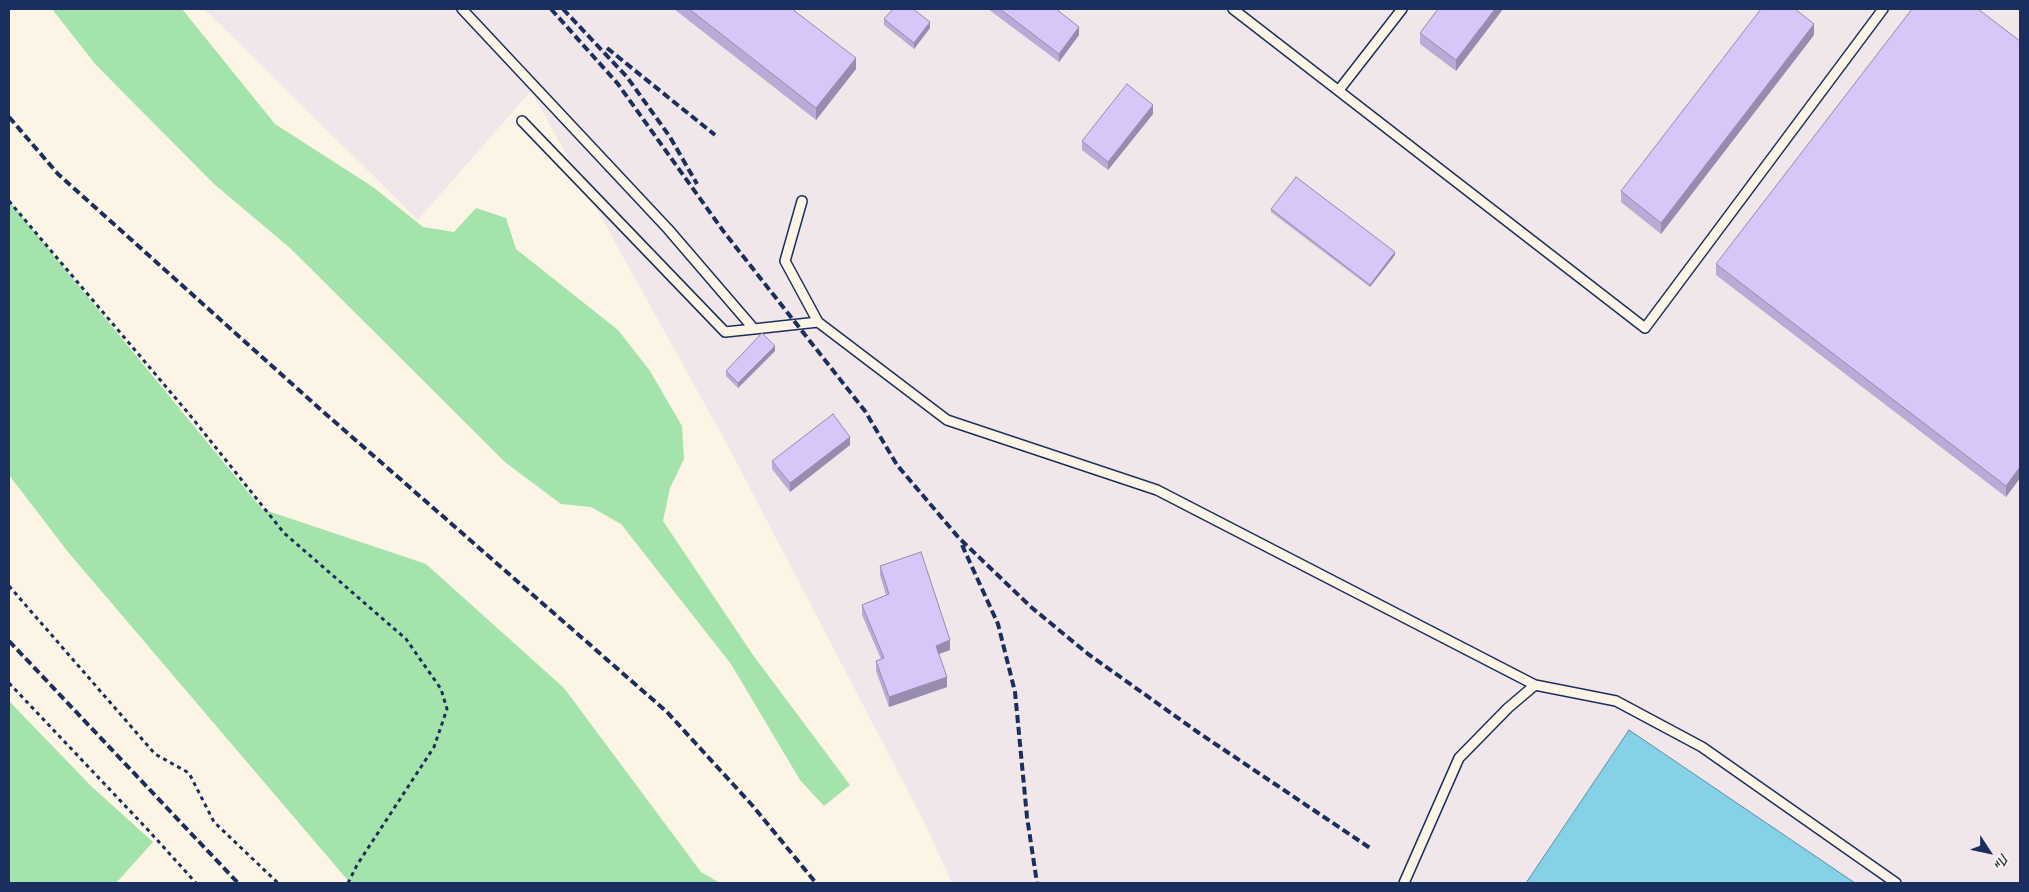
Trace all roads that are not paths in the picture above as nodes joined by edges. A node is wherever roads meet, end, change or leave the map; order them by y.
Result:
1 (462, 9) edge
2 (1232, 9) edge
3 (1402, 9) edge
4 (1883, 9) edge
5 (1339, 90) junction
6 (522, 122) dead end
7 (802, 201) dead end
8 (818, 322) junction
9 (754, 328) junction
10 (1535, 685) junction
11 (1404, 883) edge
12 (1896, 883) edge

1 - 9 lane
2 - 5 lane
3 - 5 lane
4 - 5 lane
6 - 9 lane
7 - 8 lane
8 - 9 lane
8 - 10 lane
10 - 11 lane
10 - 12 lane

